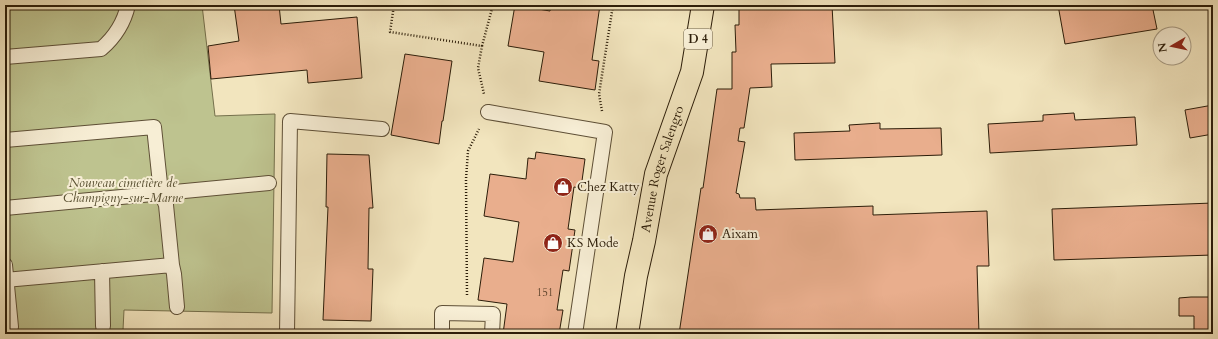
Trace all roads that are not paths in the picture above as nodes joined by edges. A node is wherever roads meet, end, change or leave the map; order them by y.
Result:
1 (128, 5) edge
2 (703, 5) edge
3 (5, 57) edge
4 (488, 112) road end
5 (382, 129) dead end
6 (5, 140) edge
7 (268, 183) dead end
8 (161, 193) junction
9 (5, 208) edge
10 (172, 265) junction
11 (5, 266) edge
12 (102, 271) junction
13 (6, 280) edge
14 (177, 307) dead end
15 (103, 326) dead end
16 (11, 327) dead end
17 (286, 334) edge
18 (442, 334) edge
19 (492, 334) edge
20 (575, 334) edge
21 (627, 334) edge

1 - 3 lane
2 - 21 main road, Avenue Roger Salengro / D 4
4 - 20 lane
5 - 17 lane
6 - 8 lane
7 - 8 lane
8 - 9 lane
8 - 10 lane
10 - 12 lane
10 - 14 lane
11 - 13 lane
12 - 13 lane
12 - 15 lane
13 - 16 lane
18 - 19 lane

